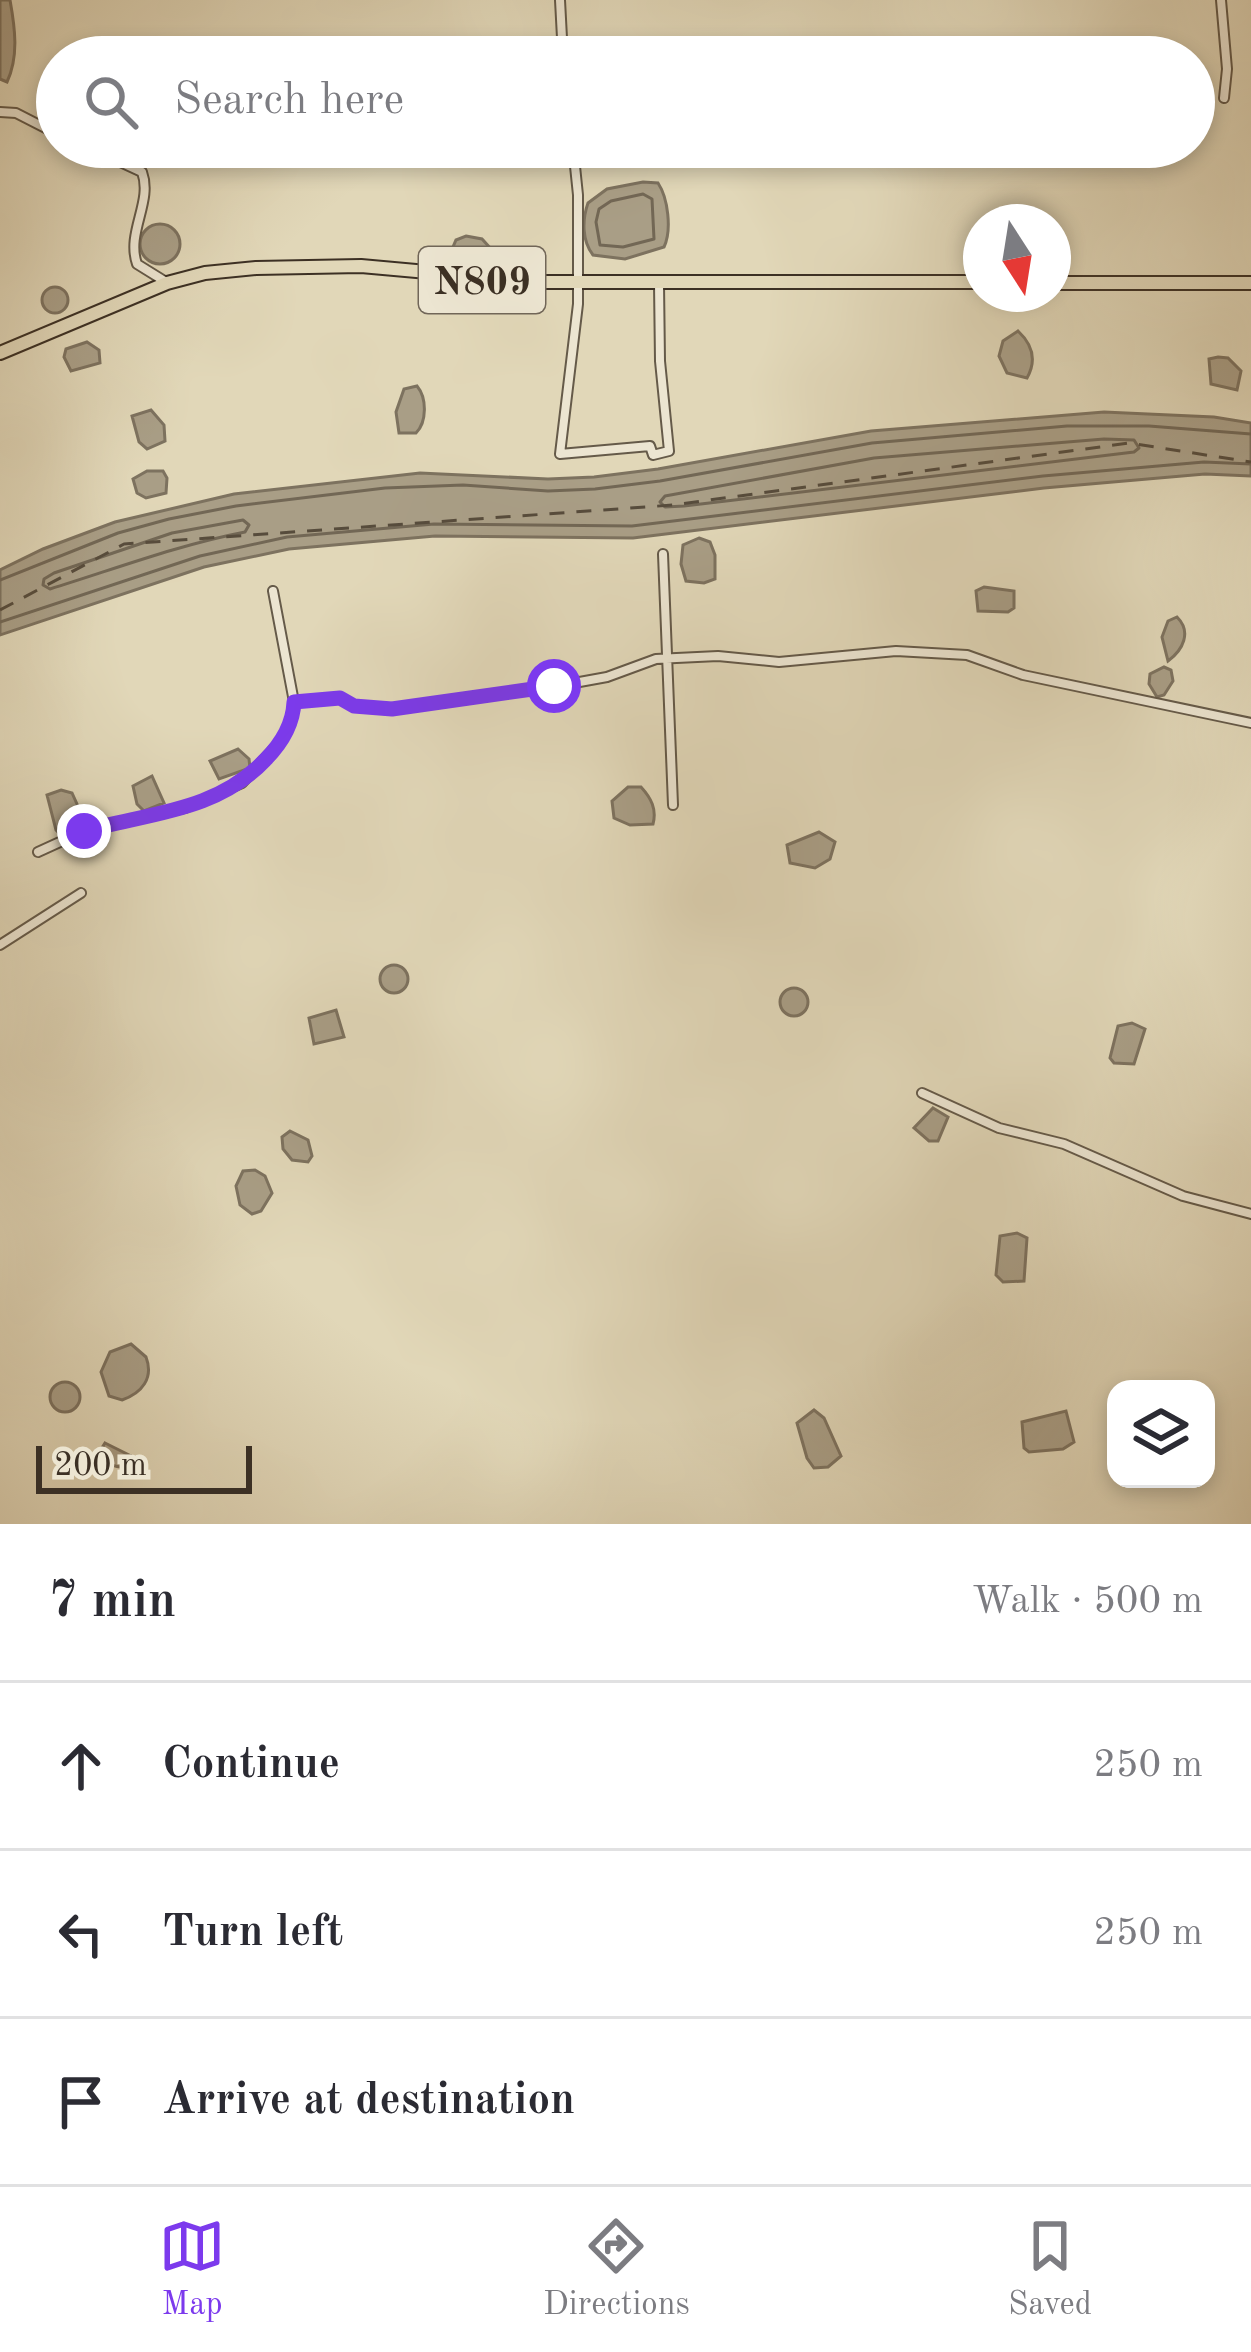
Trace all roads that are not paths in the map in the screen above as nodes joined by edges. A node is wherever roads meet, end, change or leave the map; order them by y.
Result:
1 (560, 0) edge
2 (1221, 0) edge
3 (562, 36) edge
4 (1224, 98) dead end
5 (0, 112) edge
6 (36, 123) edge
7 (133, 168) edge
8 (574, 168) edge
9 (963, 281) edge
10 (167, 283) junction
11 (579, 283) junction
12 (1071, 283) edge
13 (1251, 283) edge
14 (659, 284) junction
15 (0, 352) edge
16 (662, 554) dead end
17 (273, 591) dead end
18 (666, 660) junction
19 (294, 702) junction
20 (1251, 723) edge
21 (673, 806) dead end
22 (38, 852) dead end
23 (81, 893) dead end
24 (0, 945) edge
25 (922, 1093) dead end
26 (1251, 1214) edge

1 - 3 street
2 - 4 street
5 - 6 street
7 - 10 street
8 - 11 street
9 - 14 highway, N809
10 - 11 highway, N809
10 - 15 highway, N809
11 - 14 highway, N809
11 - 14 street
12 - 13 highway
16 - 18 street
17 - 19 street
18 - 19 street
18 - 20 street
18 - 21 street
19 - 22 street
23 - 24 street
25 - 26 street

